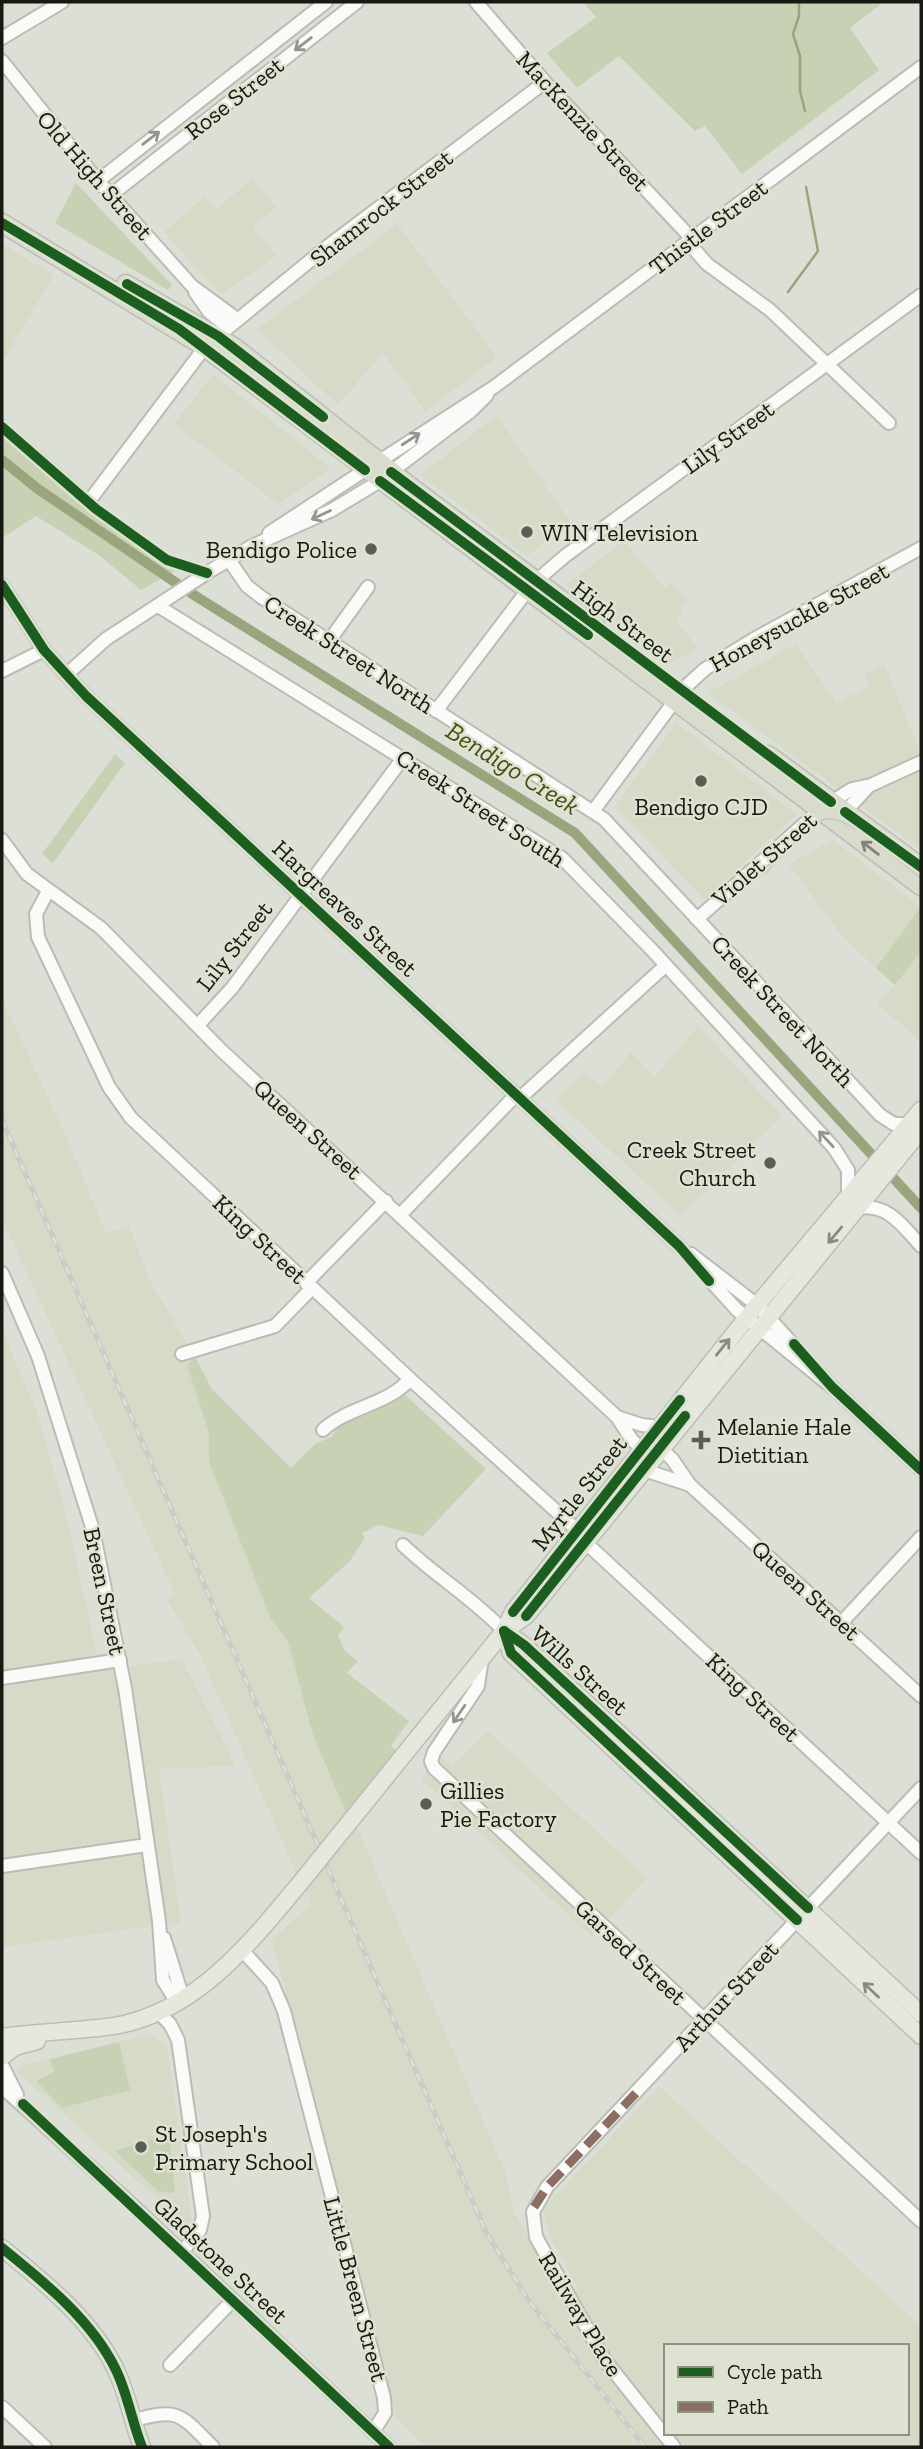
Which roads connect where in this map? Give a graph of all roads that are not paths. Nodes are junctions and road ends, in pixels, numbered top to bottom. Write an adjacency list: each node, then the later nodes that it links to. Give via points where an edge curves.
1 (62, 2): 5 (street)
2 (326, 2): 9 (street, Rose Street, one-way to 2)
3 (357, 2): 10 (street, Rose Street, one-way to 10)
4 (475, 2): 8 (street, MacKenzie Street)
5 (2, 38)
6 (2, 61): 9 (street, Old High Street)
7 (921, 67): 13 (street, Thistle Street)
8 (545, 82): 13 (street, MacKenzie Street); 17 (street, Shamrock Street)
9 (98, 181): 10 (street, Old High Street)
10 (110, 195): 14 (street, Old High Street)
11 (2, 212): 16 (highway, High Street)
12 (2, 223): 17 (highway, High Street)
13 (690, 240): 18 (street, MacKenzie Street, via 711,268 758,300); 20 (street, Thistle Street)
14 (195, 291): 16 (street, via 193,307); 17 (street, Old High Street)
15 (921, 295): 18 (street, Lily Street)
16 (180, 313): 17 (highway, High Street)
17 (222, 332): 20 (highway, High Street); 21 (street, Shamrock Street)
18 (829, 363): 19 (street, MacKenzie Street); 26 (street, Lily Street, via 565,556)
19 (889, 423)
20 (378, 471): 22 (street, Thistle Street); 22 (street, Thistle Street, one-way to 22, via 332,510); 26 (highway, High Street)
21 (93, 496)
22 (252, 546): 24 (street, Thistle Street)
23 (921, 548): 33 (street, Honeysuckle Street, via 744,645 697,675)
24 (229, 560): 28 (street, Thistle Street); 29 (street, Creek Street North, via 253,592)
25 (2, 585): 30 (street, Hargreaves Street)
26 (532, 586): 33 (highway, High Street); 34 (street, Lily Street)
27 (368, 587): 29 (street)
28 (153, 610): 32 (street, Thistle Street, via 106,639); 35 (street, Creek Street South, via 181,621)
29 (328, 641): 34 (street, Creek Street North)
30 (44, 650): 31 (street); 32 (street, Hargreaves Street)
31 (2, 671)
32 (66, 675): 43 (street, Hargreaves Street)
33 (678, 695): 37 (street, Honeysuckle Street); 38 (highway, High Street)
34 (436, 711): 37 (street, Creek Street North)
35 (403, 758): 43 (street, Lily Street); 45 (street, Creek Street South, via 552,851 584,878)
36 (921, 762): 38 (street, Violet Street, via 852,789)
37 (594, 810): 44 (street, Creek Street North)
38 (833, 812): 40 (highway, High Street); 44 (street, Violet Street)
39 (2, 841): 42 (street, Queen Street, via 22,868)
40 (909, 865): 41 (highway, High Street)
41 (921, 887)
42 (48, 891): 46 (street, Queen Street, via 101,928); 55 (street, King Street, via 36,914 38,937 114,1094 143,1130)
43 (300, 895): 46 (street, Lily Street, via 232,988); 47 (street, Hargreaves Street)
44 (697, 919): 49 (street, Creek Street North, via 880,1115 894,1124)
45 (666, 966): 47 (street); 51 (street, Creek Street South, one-way to 45, via 849,1173 838,1153)
46 (198, 1025): 50 (street, Queen Street)
47 (518, 1097): 52 (street); 56 (street, Hargreaves Street, via 679,1246 709,1281)
48 (921, 1110): 49 (main road, Myrtle Street)
49 (916, 1127): 51 (main road, Myrtle Street)
50 (386, 1201): 52 (street, Queen Street); 55 (street)
51 (853, 1204): 53 (street, via 887,1211); 56 (main road, Myrtle Street)
52 (401, 1214): 59 (street, Queen Street)
53 (921, 1246)
54 (2, 1273): 70 (street, Breen Street, via 58,1415 93,1531)
55 (309, 1285): 57 (street, via 275,1326); 58 (street, King Street)
56 (758, 1317): 61 (main road, Myrtle Street); 62 (street, Hargreaves Street)
57 (182, 1354)
58 (410, 1379): 60 (street, via 396,1391 343,1414); 64 (street, King Street)
59 (617, 1417): 61 (street, Queen Street); 61 (street, Queen Street, via 642,1425)
60 (323, 1430)
61 (651, 1448): 63 (street, Queen Street); 63 (street, Queen Street); 64 (main road, Myrtle Street)
62 (921, 1470)
63 (690, 1485): 67 (street, Queen Street)
64 (581, 1536): 68 (main road, Myrtle Street, via 513,1612); 74 (street, King Street)
65 (921, 1537): 67 (street)
66 (402, 1545): 68 (street, Wills Street, via 472,1599)
67 (842, 1622): 72 (street, Queen Street)
68 (504, 1631): 69 (main road, Myrtle Street); 78 (main road, Wills Street, via 511,1653)
69 (482, 1658): 79 (main road, Myrtle Street, bridge); 83 (street, Garsed Street, one-way to 83, via 479,1682 434,1752 434,1768)
70 (121, 1660): 71 (street); 75 (street, Breen Street)
71 (2, 1678)
72 (921, 1696)
73 (921, 1788): 74 (street, Arthur Street)
74 (888, 1823): 76 (street, King Street); 78 (street, Arthur Street)
75 (147, 1844): 77 (street); 80 (street, Breen Street, via 159,1921 182,1985)
76 (921, 1853)
77 (2, 1866)
78 (802, 1914): 82 (main road, Wills Street); 83 (street, Arthur Street); 85 (main road, Wills Street, one-way to 78)
79 (243, 1951): 80 (main road, Myrtle Street, via 214,1978); 100 (street, Little Breen Street, via 272,1983 284,2011 384,2398 385,2413)
80 (180, 1999): 81 (main road, Myrtle Street); 84 (main road, Myrtle Street, via 96,2019)
81 (159, 2013): 84 (main road, Myrtle Street, via 99,2028); 94 (street, via 178,2040 203,2216 200,2230)
82 (921, 2014)
83 (704, 2020): 91 (street, Arthur Street, via 547,2187); 92 (street, Garsed Street)
84 (80, 2028): 86 (main road, Myrtle Street); 87 (main road, Myrtle Street, via 15,2047)
85 (921, 2036)
86 (2, 2037)
87 (2, 2057)
88 (2, 2065): 90 (street, Gladstone Street)
89 (2, 2087): 90 (street, Gladstone Street)
90 (23, 2104): 94 (street, Gladstone Street)
91 (534, 2207): 101 (street, Railway Place, via 536,2236 599,2352)
92 (921, 2221)
93 (2, 2248): 99 (main road, via 95,2335 129,2400)
94 (182, 2252): 96 (street, Gladstone Street)
95 (2, 2255): 99 (main road, via 93,2347)
96 (233, 2300): 97 (street); 100 (street, Gladstone Street)
97 (170, 2364)
98 (2, 2407): 102 (street)
99 (132, 2421): 103 (main road); 104 (street, via 172,2413)
100 (373, 2432): 105 (street, Gladstone Street)
101 (664, 2434)
102 (45, 2447)
103 (142, 2447)
104 (213, 2447)
105 (389, 2447)

